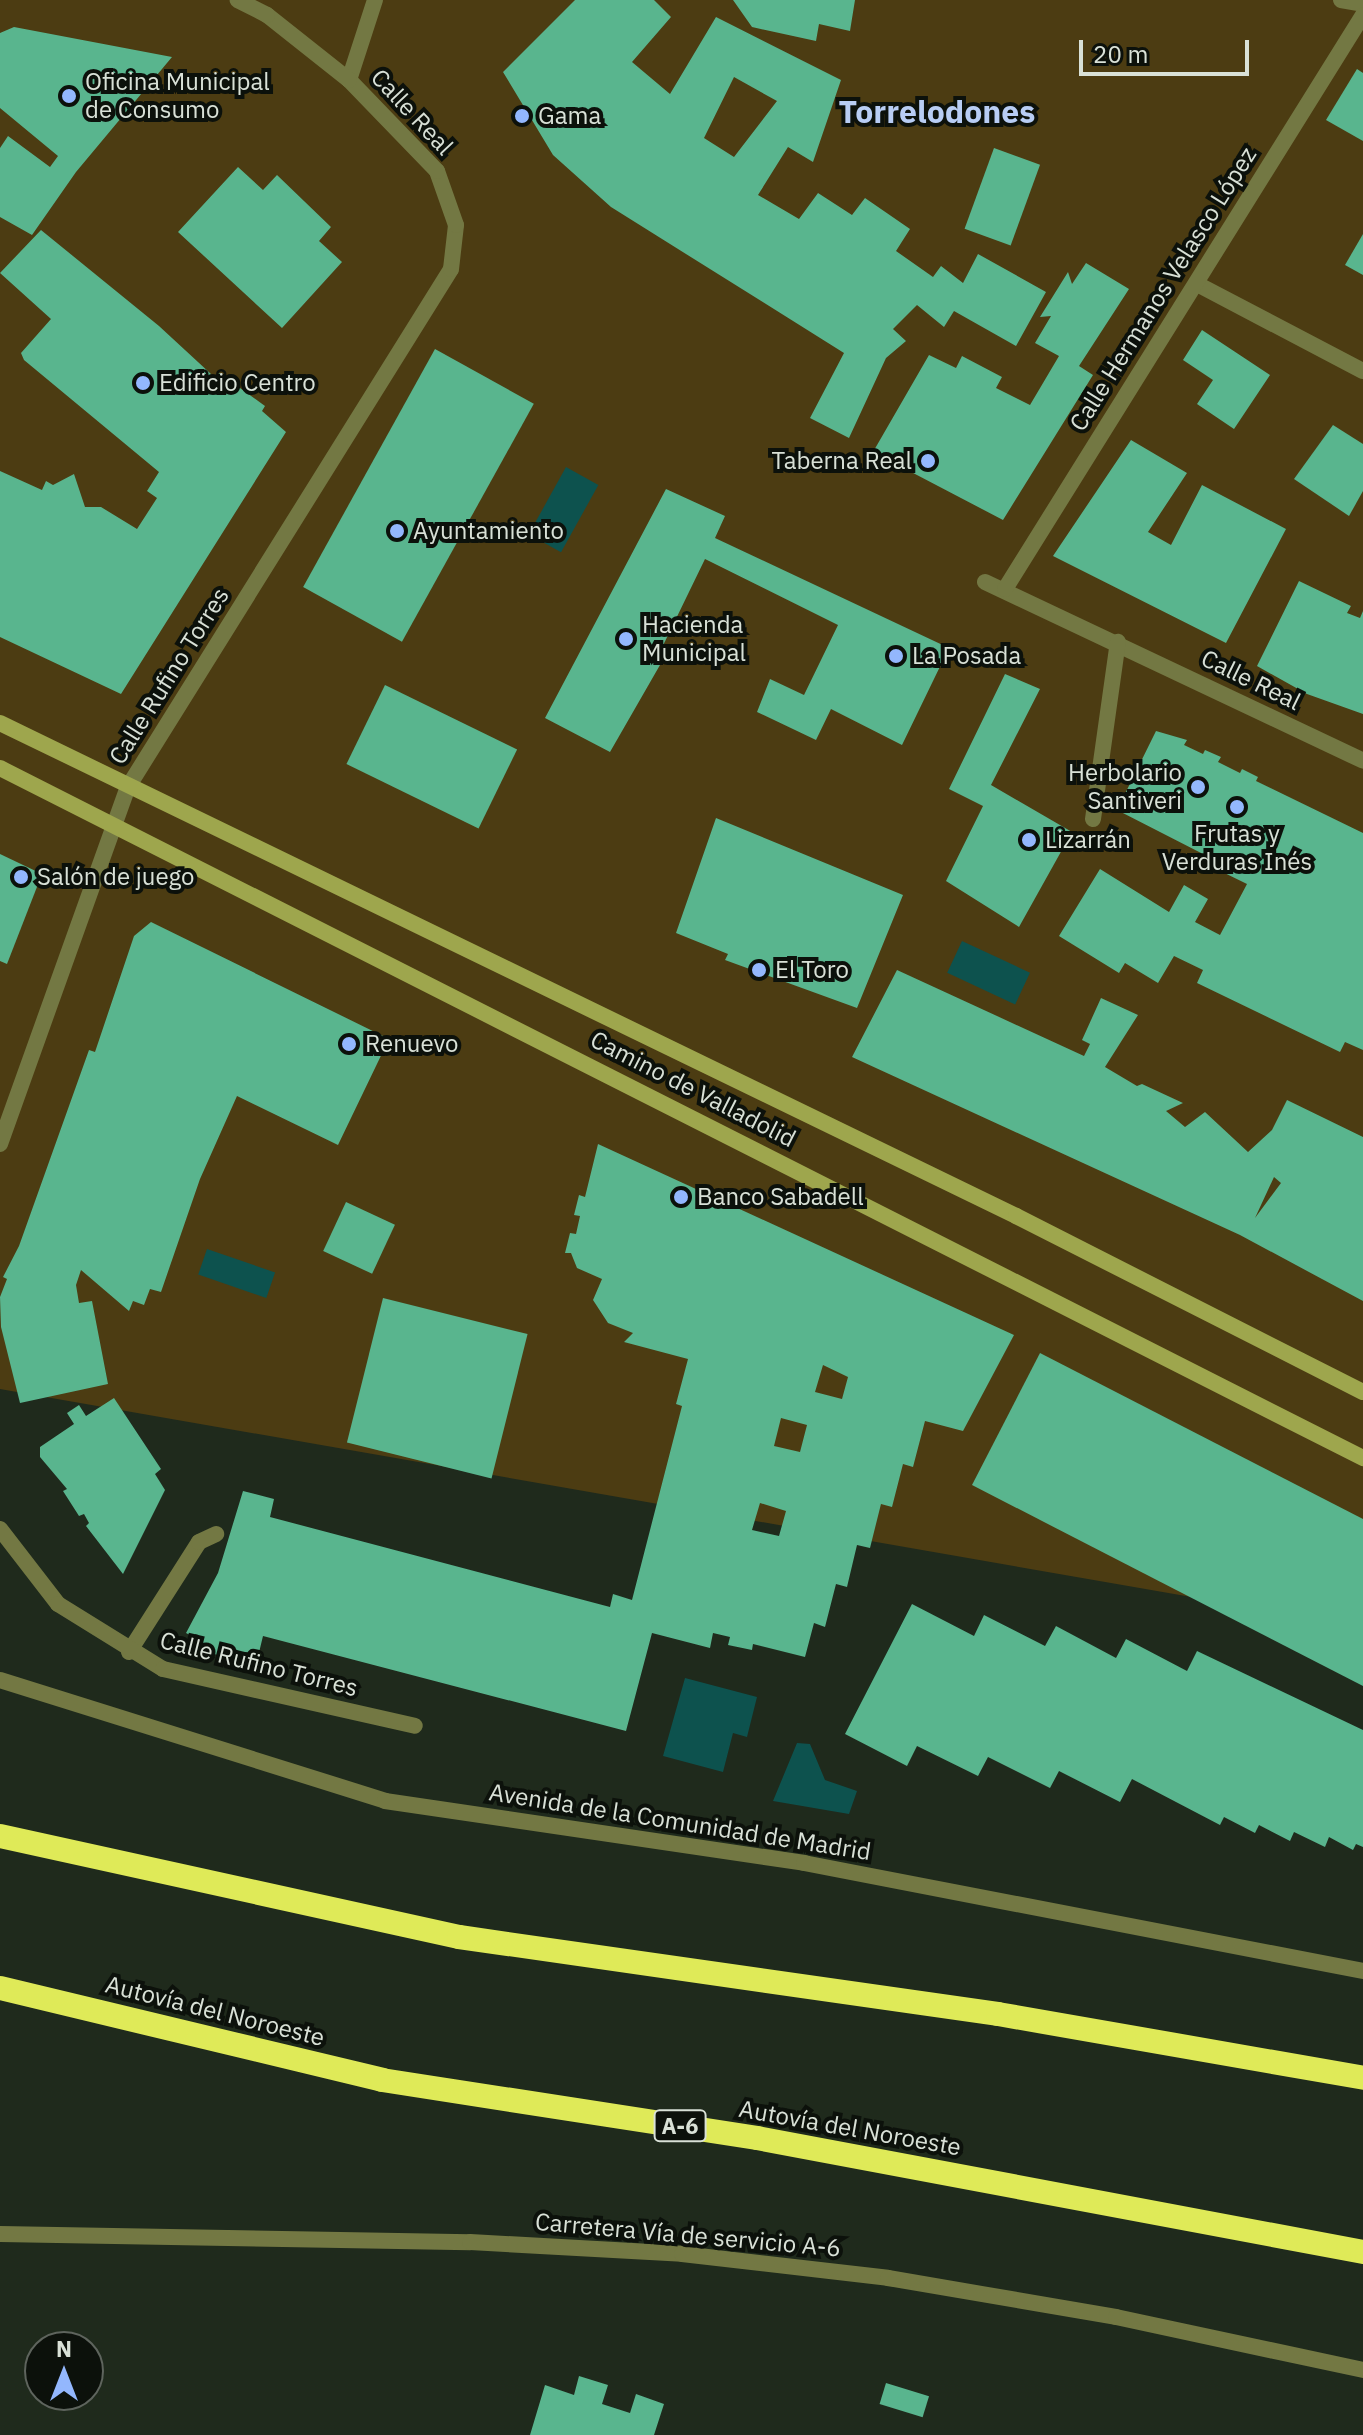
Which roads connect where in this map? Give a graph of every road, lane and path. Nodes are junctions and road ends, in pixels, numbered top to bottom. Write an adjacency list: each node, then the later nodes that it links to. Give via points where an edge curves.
1 (238, 0): 6 (street, Calle Real, via 267,15)
2 (375, 0): 6 (street)
3 (1341, 0): 4 (street)
4 (1363, 4)
5 (1363, 15): 8 (street, Calle Hermanos Velasco López)
6 (349, 80): 7 (street, Calle Real, via 437,171 456,225)
7 (451, 269): 16 (street, Calle Rufino Torres)
8 (1197, 284): 9 (street); 11 (street, Calle Hermanos Velasco López)
9 (1363, 371)
10 (985, 582): 11 (street, Calle Real)
11 (1005, 589): 12 (street, Calle Real)
12 (1118, 642): 14 (street, Calle Real); 17 (street)
13 (0, 723): 16 (street, Camino de Valladolid)
14 (1363, 761)
15 (0, 768): 18 (street, Camino de Valladolid)
16 (128, 787): 18 (street, Calle Rufino Torres); 20 (street, Camino de Valladolid, via 1002,1209)
17 (1093, 819)
18 (112, 823): 19 (street, Calle Rufino Torres); 21 (street, Camino de Valladolid)
19 (0, 1144)
20 (1363, 1392)
21 (1363, 1458)
22 (0, 1529): 24 (street, Calle Rufino Torres, via 58,1604)
23 (216, 1534): 24 (street, via 199,1542)
24 (129, 1652): 26 (street, Calle Rufino Torres, via 163,1669)
25 (0, 1680): 28 (street, Avenida de la Comunidad de Madrid, via 385,1801 804,1863)
26 (415, 1726)
27 (0, 1836): 30 (highway, via 459,1937 998,2014)
28 (1363, 1971)
29 (0, 1988): 32 (highway, Autovía del Noroeste / A-6, via 382,2080 757,2138)
30 (1363, 2078)
31 (0, 2234): 33 (street, Carretera Vía de servicio A-6, via 470,2242 682,2254 888,2278 1116,2317)
32 (1363, 2252)
33 (1363, 2370)

